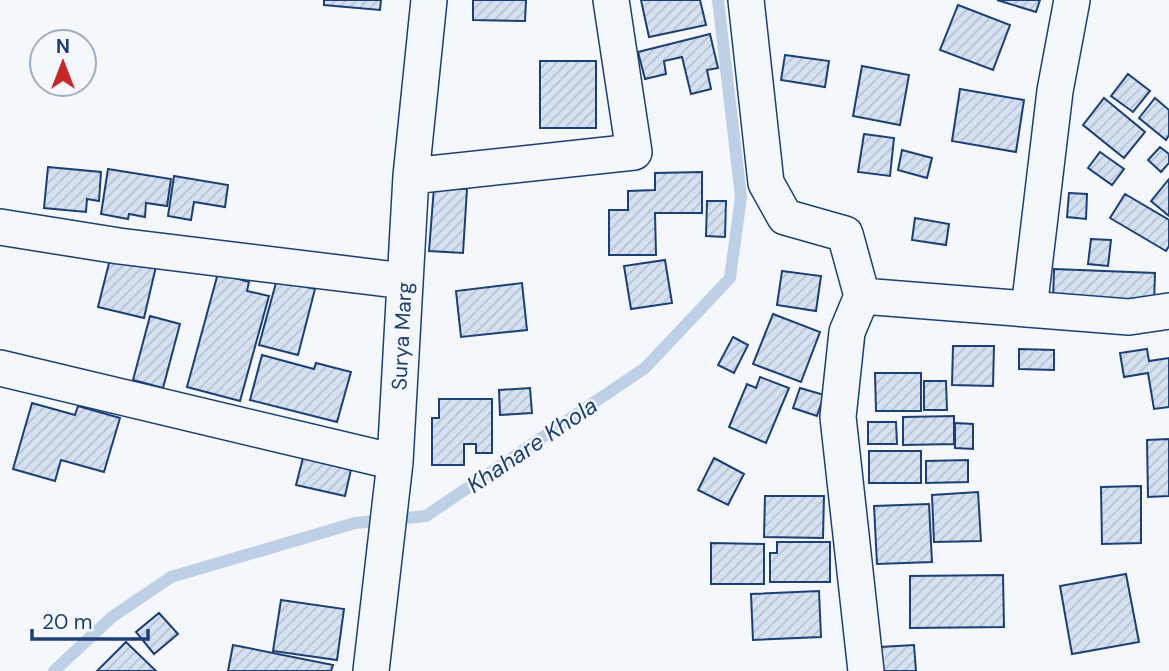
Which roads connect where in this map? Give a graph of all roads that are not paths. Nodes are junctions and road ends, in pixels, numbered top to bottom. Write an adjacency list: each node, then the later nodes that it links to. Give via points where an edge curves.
1 (429, 0): 5 (street, Surya Marg)
2 (611, 0): 5 (street, via 634,152)
3 (746, 0): 8 (street, via 766,183 785,217 845,234)
4 (1072, 0): 9 (street, via 1055,91)
5 (411, 176): 7 (street, Surya Marg)
6 (0, 227): 7 (street)
7 (404, 281): 12 (street, Surya Marg)
8 (862, 296): 9 (street); 14 (street, via 847,332 838,416)
9 (1029, 309): 10 (street, via 1129,317)
10 (1169, 311)
11 (0, 368): 12 (street)
12 (393, 477): 13 (street, Surya Marg)
13 (371, 671)
14 (866, 671)

